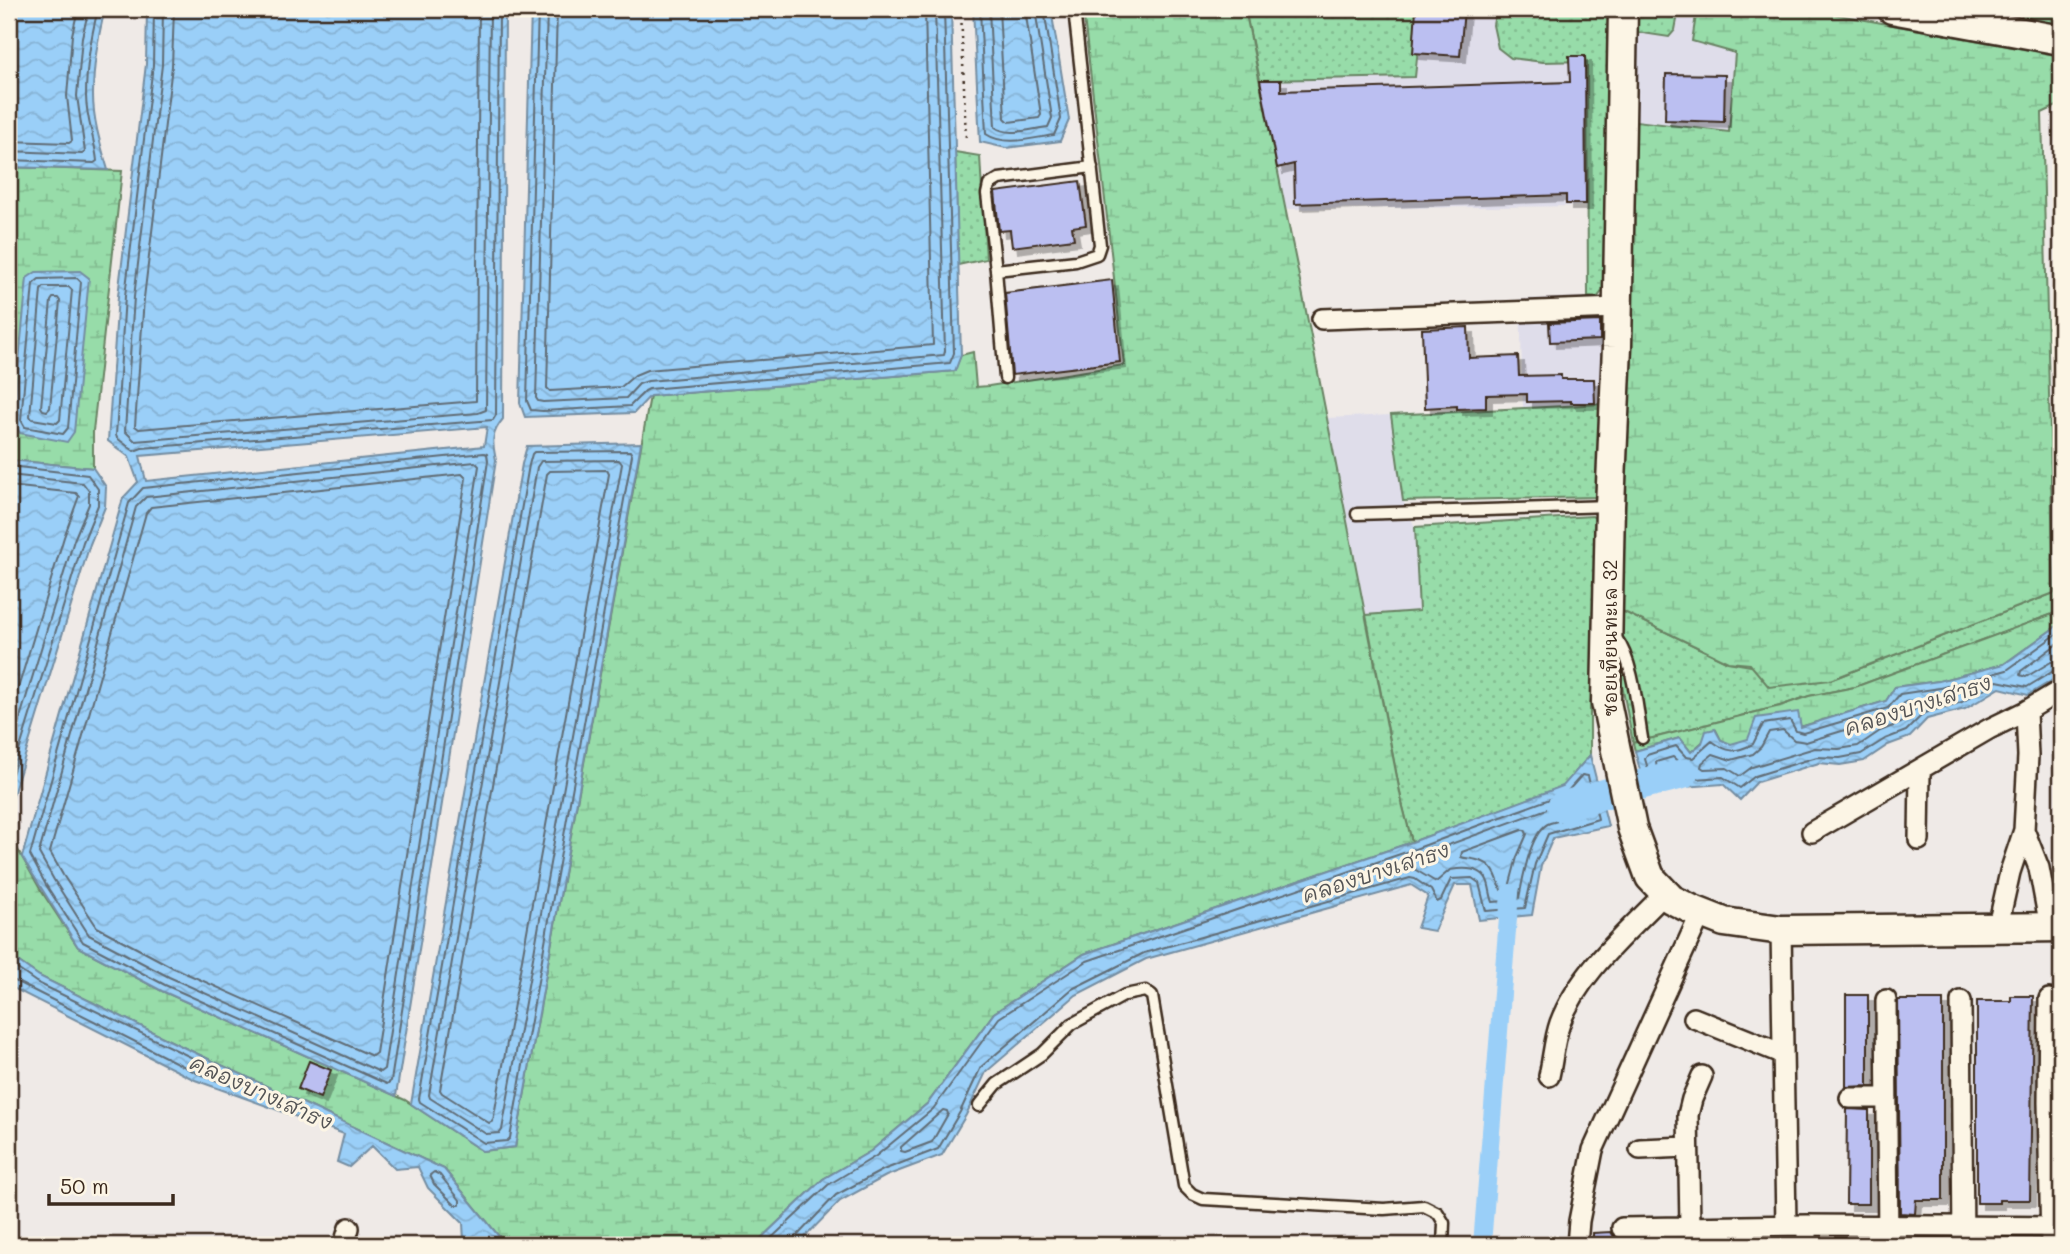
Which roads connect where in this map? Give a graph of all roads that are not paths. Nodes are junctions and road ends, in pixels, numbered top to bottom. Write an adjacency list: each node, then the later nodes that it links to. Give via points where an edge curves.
1 (1074, 9): 5 (lane)
2 (1623, 9): 7 (street, ซอยเทียนทะเล 32)
3 (1892, 9): 4 (street)
4 (2061, 40)
5 (1092, 167): 6 (lane, via 1100,245 1097,254 1076,261); 6 (lane, via 999,179 989,185)
6 (996, 270): 9 (lane)
7 (1618, 308): 8 (street); 10 (street, ซอยเทียนทะเล 32)
8 (1322, 319)
9 (1005, 378)
10 (1611, 506): 11 (lane); 12 (street, ซอยเทียนทะเล 32)
11 (1357, 514)
12 (1608, 628): 15 (lane, via 1626,660); 20 (street, ซอยเทียนทะเล 32, via 1606,702 1632,828 1650,877)
13 (2061, 690): 14 (street)
14 (2026, 711): 16 (street); 17 (street)
15 (1642, 738)
16 (1920, 771): 18 (street); 19 (street)
17 (2024, 830): 22 (street); 23 (street)
18 (1812, 832)
19 (1919, 840)
20 (1665, 893): 21 (street, ซอยเทียนทะเล 32); 30 (street, via 1600,960 1573,998 1560,1024)
21 (1701, 913): 24 (street, ซอยเทียนทะเล 32, via 1724,922); 47 (street, via 1593,1150)
22 (1998, 926): 23 (street, ซอยเทียนทะเล 32); 24 (street, ซอยเทียนทะเล 32)
23 (2055, 927)
24 (1781, 930): 29 (street)
25 (2049, 999): 41 (street)
26 (1886, 1000): 33 (street)
27 (1961, 1001): 45 (street)
28 (1694, 1018): 29 (street)
29 (1783, 1054): 38 (street)
30 (1549, 1076)
31 (1702, 1076): 35 (street, via 1688,1115)
32 (1850, 1098): 33 (street)
33 (1887, 1098): 44 (street)
34 (979, 1106): 46 (lane, via 997,1084 1042,1054 1073,1024 1125,995 1145,991 1152,996 1158,1025 1184,1186 1192,1194 1203,1199 1370,1208 1424,1206 1438,1213 1444,1223)
35 (1688, 1147): 36 (street); 39 (street)
36 (1640, 1149)
37 (1807, 1224): 38 (street); 44 (street); 48 (street)
38 (1786, 1225): 43 (street)
39 (1690, 1226): 42 (street); 43 (street)
40 (1622, 1228): 42 (street)
41 (2054, 1233): 45 (street)
42 (1649, 1236)
43 (1732, 1236)
44 (1888, 1236): 45 (street)
45 (1963, 1236)
46 (1443, 1245)
47 (1577, 1245)
48 (1807, 1245)

